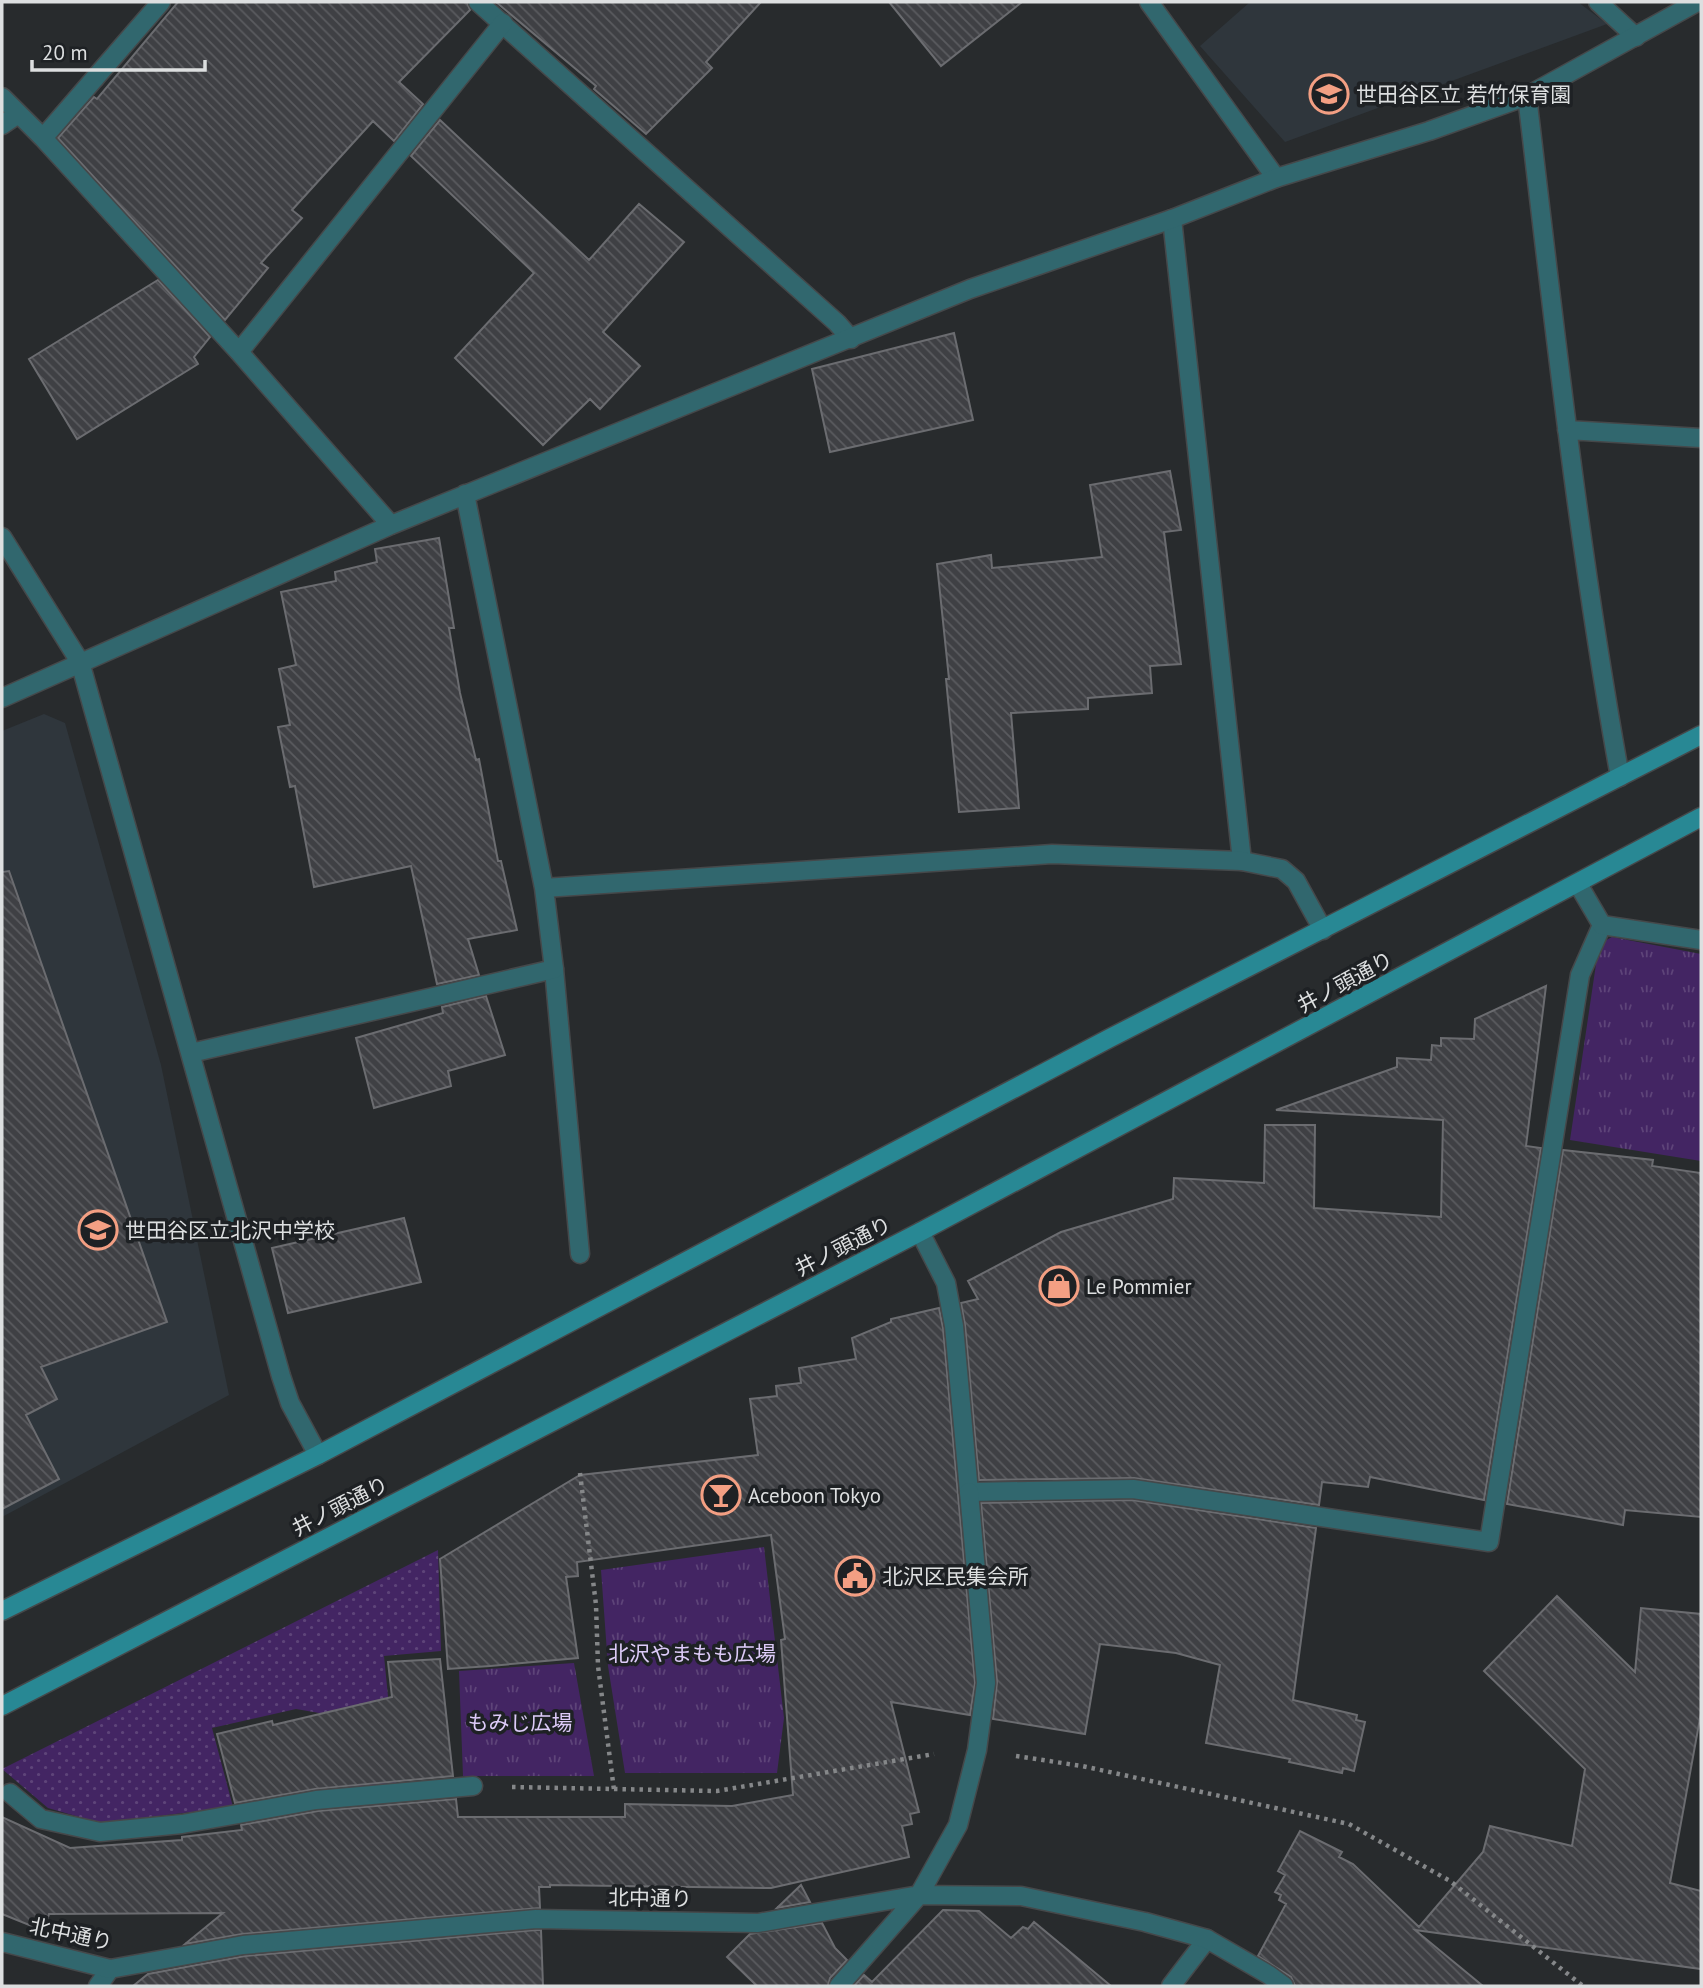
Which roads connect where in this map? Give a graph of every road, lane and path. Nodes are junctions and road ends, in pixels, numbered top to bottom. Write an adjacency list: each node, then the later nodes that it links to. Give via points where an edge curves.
1 (161, 2): 12 (street)
2 (478, 2): 6 (street)
3 (1149, 2): 13 (street)
4 (1598, 2): 7 (street)
5 (1697, 2): 7 (street)
6 (503, 23): 15 (street); 16 (street)
7 (1636, 37): 8 (street)
8 (1527, 96): 13 (street); 17 (street)
9 (2, 97): 10 (street)
10 (18, 114): 11 (street); 12 (street)
11 (2, 125)
12 (43, 138): 16 (street)
13 (1276, 178): 14 (street)
14 (1172, 219): 15 (street, via 970,289); 27 (street)
15 (851, 339): 19 (street)
16 (239, 352): 20 (street)
17 (1567, 430): 18 (street); 25 (street)
18 (1701, 438)
19 (465, 494): 20 (street); 29 (street)
20 (391, 525): 22 (street)
21 (2, 537): 22 (street)
22 (80, 662): 23 (street); 34 (street)
23 (2, 698)
24 (1701, 735): 25 (main road)
25 (1620, 778): 31 (main road)
26 (1701, 817): 28 (main road, 井ノ頭通り)
27 (1242, 861): 29 (street, via 1052,854); 31 (street, via 1282,869 1296,881)
28 (1578, 884): 30 (street); 35 (main road, 井ノ頭通り)
29 (544, 888): 33 (street)
30 (1602, 925): 32 (street); 39 (street, via 1580,975 1489,1542 1133,1489)
31 (1323, 930): 37 (main road)
32 (1701, 940)
33 (554, 969): 34 (street); 36 (street)
34 (191, 1053): 37 (street, via 281,1376)
35 (920, 1232): 39 (street, via 946,1283); 41 (main road, 井ノ頭通り)
36 (580, 1254)
37 (318, 1455): 40 (main road)
38 (580, 1473): 44 (path)
39 (970, 1492): 42 (street, via 986,1684)
40 (2, 1611)
41 (2, 1706)
42 (977, 1750): 44 (path, via 717,1791); 46 (street, via 958,1825); 54 (path, via 1082,1766 1349,1824 1450,1881)
43 (473, 1786): 44 (path); 45 (street, via 316,1800 182,1824 100,1832 41,1819)
44 (614, 1790)
45 (10, 1793)
46 (919, 1895): 47 (street, 北中通り, via 1021,1896); 49 (street, 北中通り, via 758,1923 536,1919 243,1945); 51 (street)
47 (1207, 1939): 52 (street); 53 (street, 北中通り)
48 (2, 1942): 49 (street, 北中通り)
49 (110, 1969): 50 (street)
50 (98, 1986)
51 (839, 1986)
52 (1171, 1986)
53 (1284, 1986)
54 (1583, 1986)

